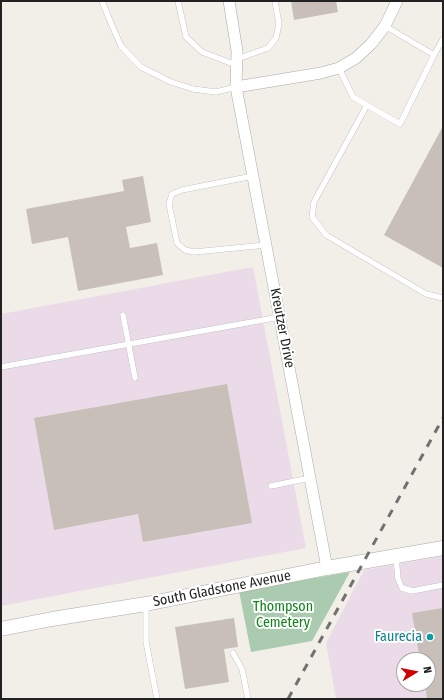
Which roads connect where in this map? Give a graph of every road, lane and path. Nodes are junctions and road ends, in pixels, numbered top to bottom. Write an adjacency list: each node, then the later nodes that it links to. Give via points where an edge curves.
1 (102, 1): 11 (lane, via 121,46 141,67 171,82 193,89 216,92)
2 (178, 1): 9 (lane, via 186,37 202,52)
3 (229, 1): 9 (street, Kreutzer Drive, via 237,51)
4 (275, 1): 9 (lane, via 279,24 276,38 268,48)
5 (397, 1): 6 (street)
6 (386, 26): 8 (lane); 10 (street, via 372,44)
7 (443, 39): 8 (lane)
8 (434, 55): 12 (lane, via 400,124)
9 (236, 62): 11 (street, Kreutzer Drive)
10 (339, 68): 11 (street); 12 (lane, via 353,97)
11 (236, 87): 13 (street, Kreutzer Drive)
12 (367, 105): 15 (lane, via 314,202 312,217 326,235 426,294)
13 (253, 176): 14 (street, Kreutzer Drive); 14 (lane, via 182,190 172,194 169,204 177,243 185,250 194,252)
14 (266, 245): 17 (street, Kreutzer Drive)
15 (443, 298)
16 (124, 315): 18 (lane)
17 (280, 317): 18 (lane); 21 (street, Kreutzer Drive)
18 (128, 344): 19 (lane); 20 (lane)
19 (1, 367)
20 (135, 378)
21 (310, 478): 22 (lane); 25 (street, Kreutzer Drive)
22 (271, 486)
23 (443, 548): 24 (street, South Gladstone Avenue)
24 (396, 557): 25 (street, South Gladstone Avenue); 26 (lane, via 398,579 402,588 412,591)
25 (327, 568): 27 (street, South Gladstone Avenue)
26 (443, 585)
27 (146, 604): 28 (street, South Gladstone Avenue); 30 (lane, via 146,642)
28 (1, 629)
29 (233, 653): 31 (lane, via 242,668)
30 (157, 699)
31 (248, 699)

